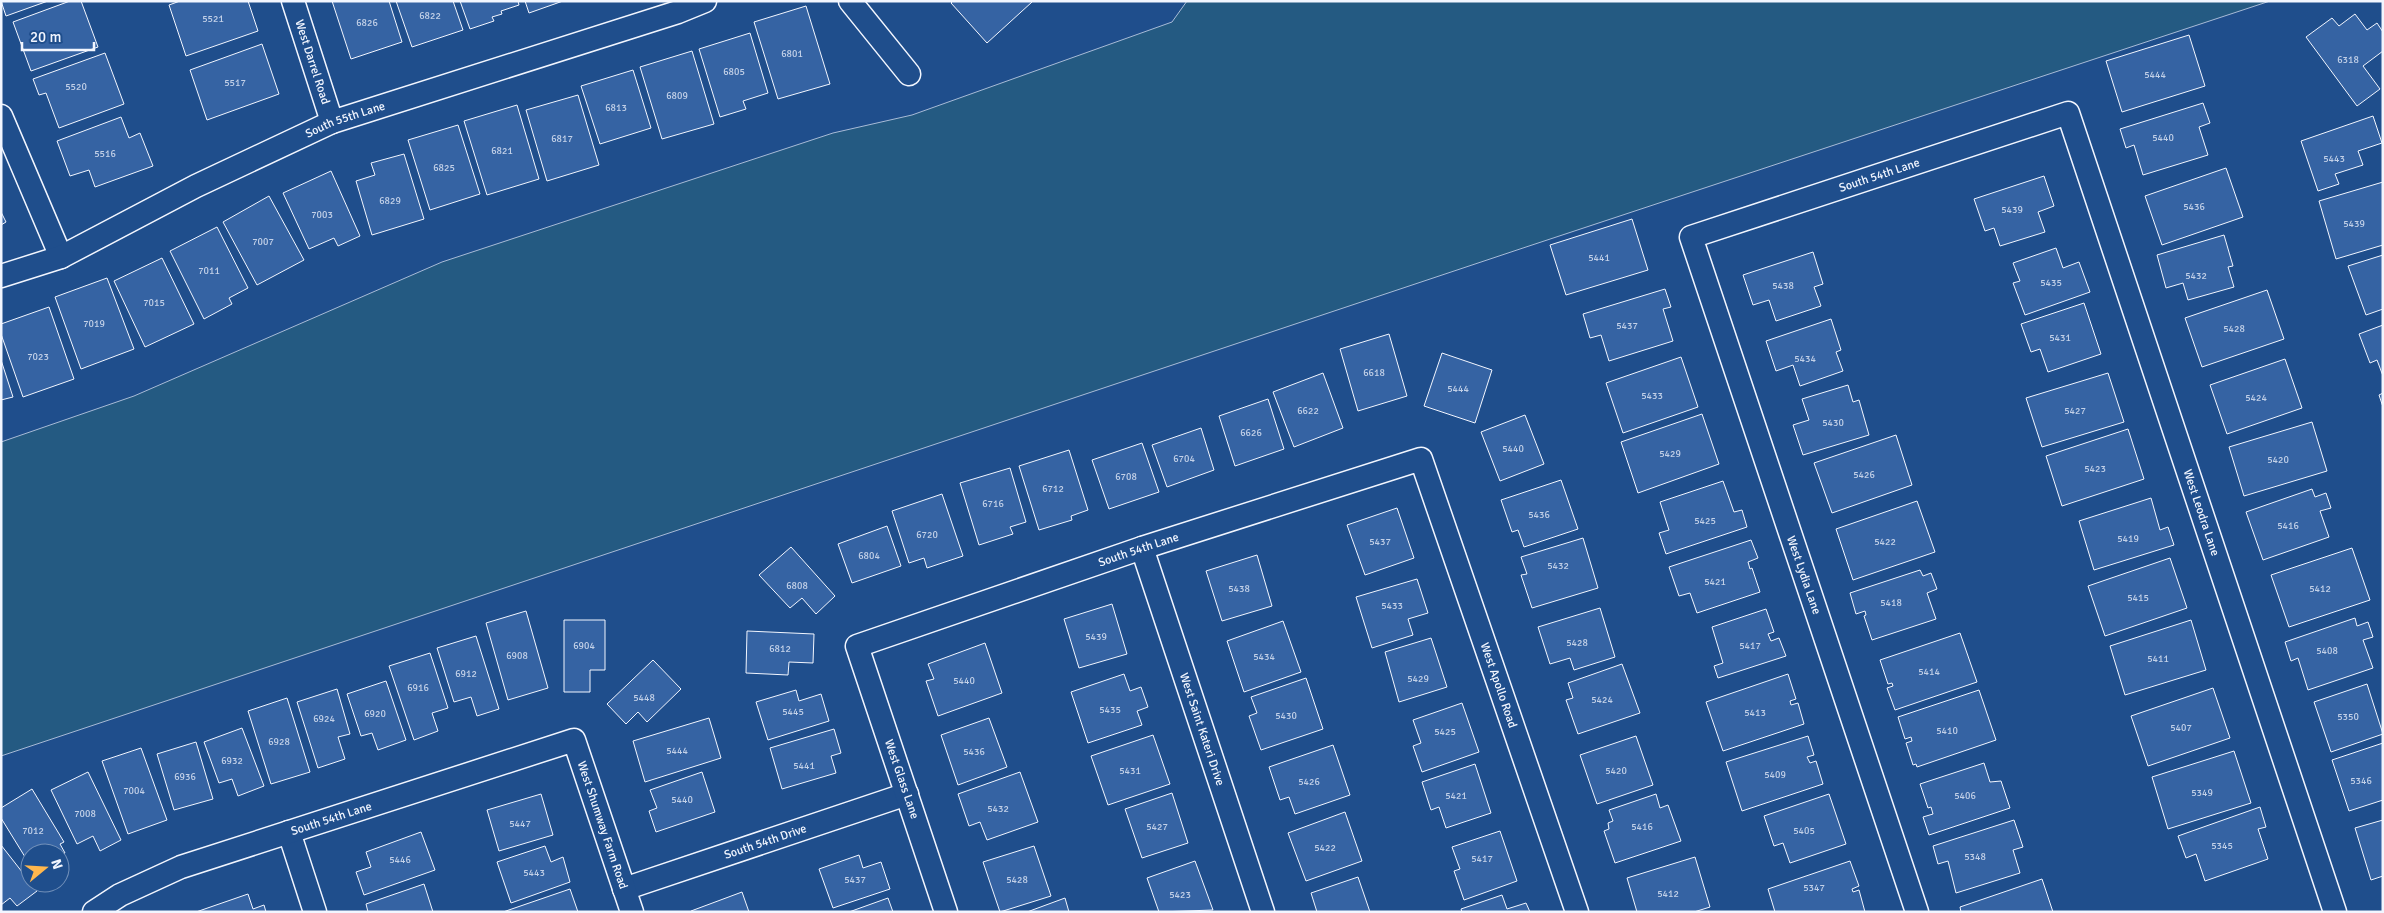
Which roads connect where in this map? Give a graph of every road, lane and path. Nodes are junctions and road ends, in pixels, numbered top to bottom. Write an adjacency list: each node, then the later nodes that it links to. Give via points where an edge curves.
1 (293, 1): 7 (street, West Darrel Road)
2 (706, 1): 7 (street, South 55th Lane)
3 (850, 1): 4 (street)
4 (909, 74)
5 (2068, 112): 8 (street, South 54th Lane); 25 (street, West Leodra Lane)
6 (1, 116): 9 (street)
7 (332, 122): 9 (street, South 55th Lane, via 196,186)
8 (1691, 237): 24 (street, West Lydia Lane)
9 (61, 257): 10 (street, South 55th Lane)
10 (1, 276)
11 (1421, 458): 12 (street, South 54th Lane); 23 (street, West Apollo Road)
12 (1142, 548): 13 (street, South 54th Lane); 22 (street, West Saint Kateri Drive)
13 (857, 646): 15 (street, West Glass Lane)
14 (574, 740): 16 (street, South 54th Lane); 17 (street, West Shumway Farm Road)
15 (907, 794): 17 (street, South 54th Drive); 21 (street, West Glass Lane)
16 (289, 832): 18 (street, South 54th Lane, via 181,867 120,895); 19 (street)
17 (624, 889): 20 (street, West Shumway Farm Road)
18 (94, 912)
19 (315, 912)
20 (632, 912)
21 (946, 912)
22 (1263, 912)
23 (1577, 912)
24 (1916, 912)
25 (2336, 912)

